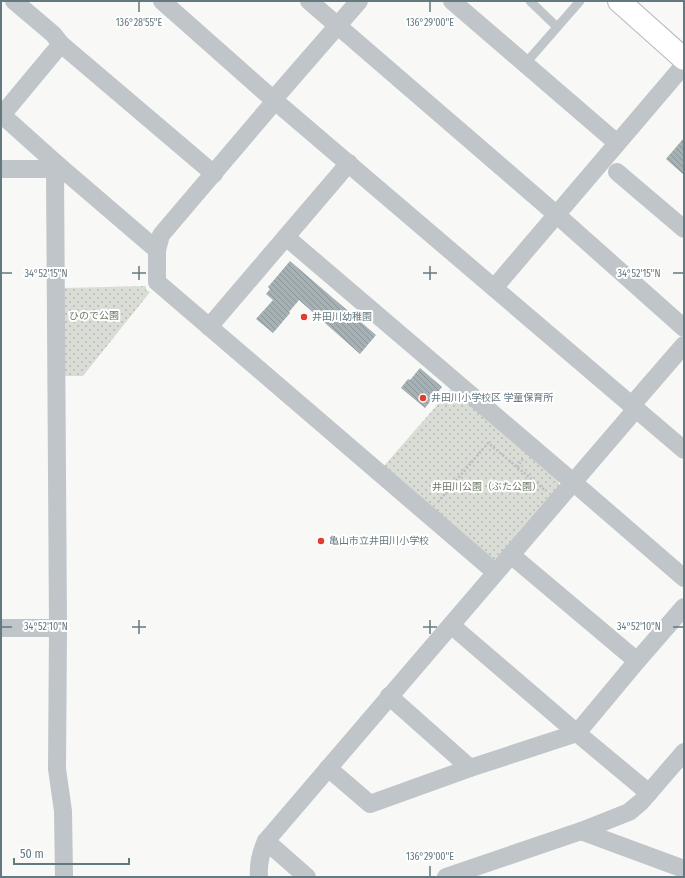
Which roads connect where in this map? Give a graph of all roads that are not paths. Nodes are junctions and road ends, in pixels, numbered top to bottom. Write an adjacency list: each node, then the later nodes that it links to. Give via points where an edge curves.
1 (14, 1): 11 (street)
2 (162, 1): 15 (street)
3 (309, 1): 9 (street)
4 (358, 1): 9 (street)
5 (452, 1): 13 (street)
6 (530, 1): 10 (lane)
7 (580, 1): 10 (lane)
8 (619, 1): 12 (street)
9 (337, 26): 15 (street); 22 (street)
10 (557, 28): 13 (lane)
11 (61, 44): 18 (street, via 2,115); 21 (street)
12 (684, 59)
13 (525, 64): 16 (street)
14 (684, 64): 16 (street)
15 (274, 101): 17 (street); 21 (street)
16 (618, 143): 22 (street)
17 (349, 163): 24 (street); 26 (street)
18 (57, 167): 19 (street); 25 (street); 39 (street)
19 (1, 169)
20 (617, 172): 23 (street)
21 (214, 174): 25 (street, via 161,235)
22 (557, 215): 26 (street); 28 (street)
23 (684, 229)
24 (286, 237): 27 (street); 32 (street)
25 (157, 250): 27 (street, via 157,282)
26 (494, 288): 30 (street)
27 (210, 327): 34 (street)
28 (684, 328)
29 (684, 345): 30 (street)
30 (634, 407): 31 (street); 32 (street)
31 (684, 450)
32 (573, 482): 33 (street); 35 (street)
33 (511, 555): 34 (street); 40 (street)
34 (495, 572): 37 (street)
35 (684, 578)
36 (684, 608): 40 (street)
37 (450, 625): 41 (street); 42 (street)
38 (1, 628): 39 (street)
39 (58, 628): 50 (street, via 57,769 63,811)
40 (637, 660): 42 (street)
41 (389, 696): 44 (street); 45 (street)
42 (577, 733): 45 (street); 46 (street)
43 (684, 752): 46 (street)
44 (328, 768): 45 (street, via 370,804); 48 (street)
45 (470, 768)
46 (649, 793): 47 (street, via 629,812)
47 (581, 831): 49 (street); 53 (street)
48 (266, 841): 51 (street, via 262,848); 52 (street)
49 (684, 868)
50 (64, 877)
51 (259, 877)
52 (307, 877)
53 (446, 877)

